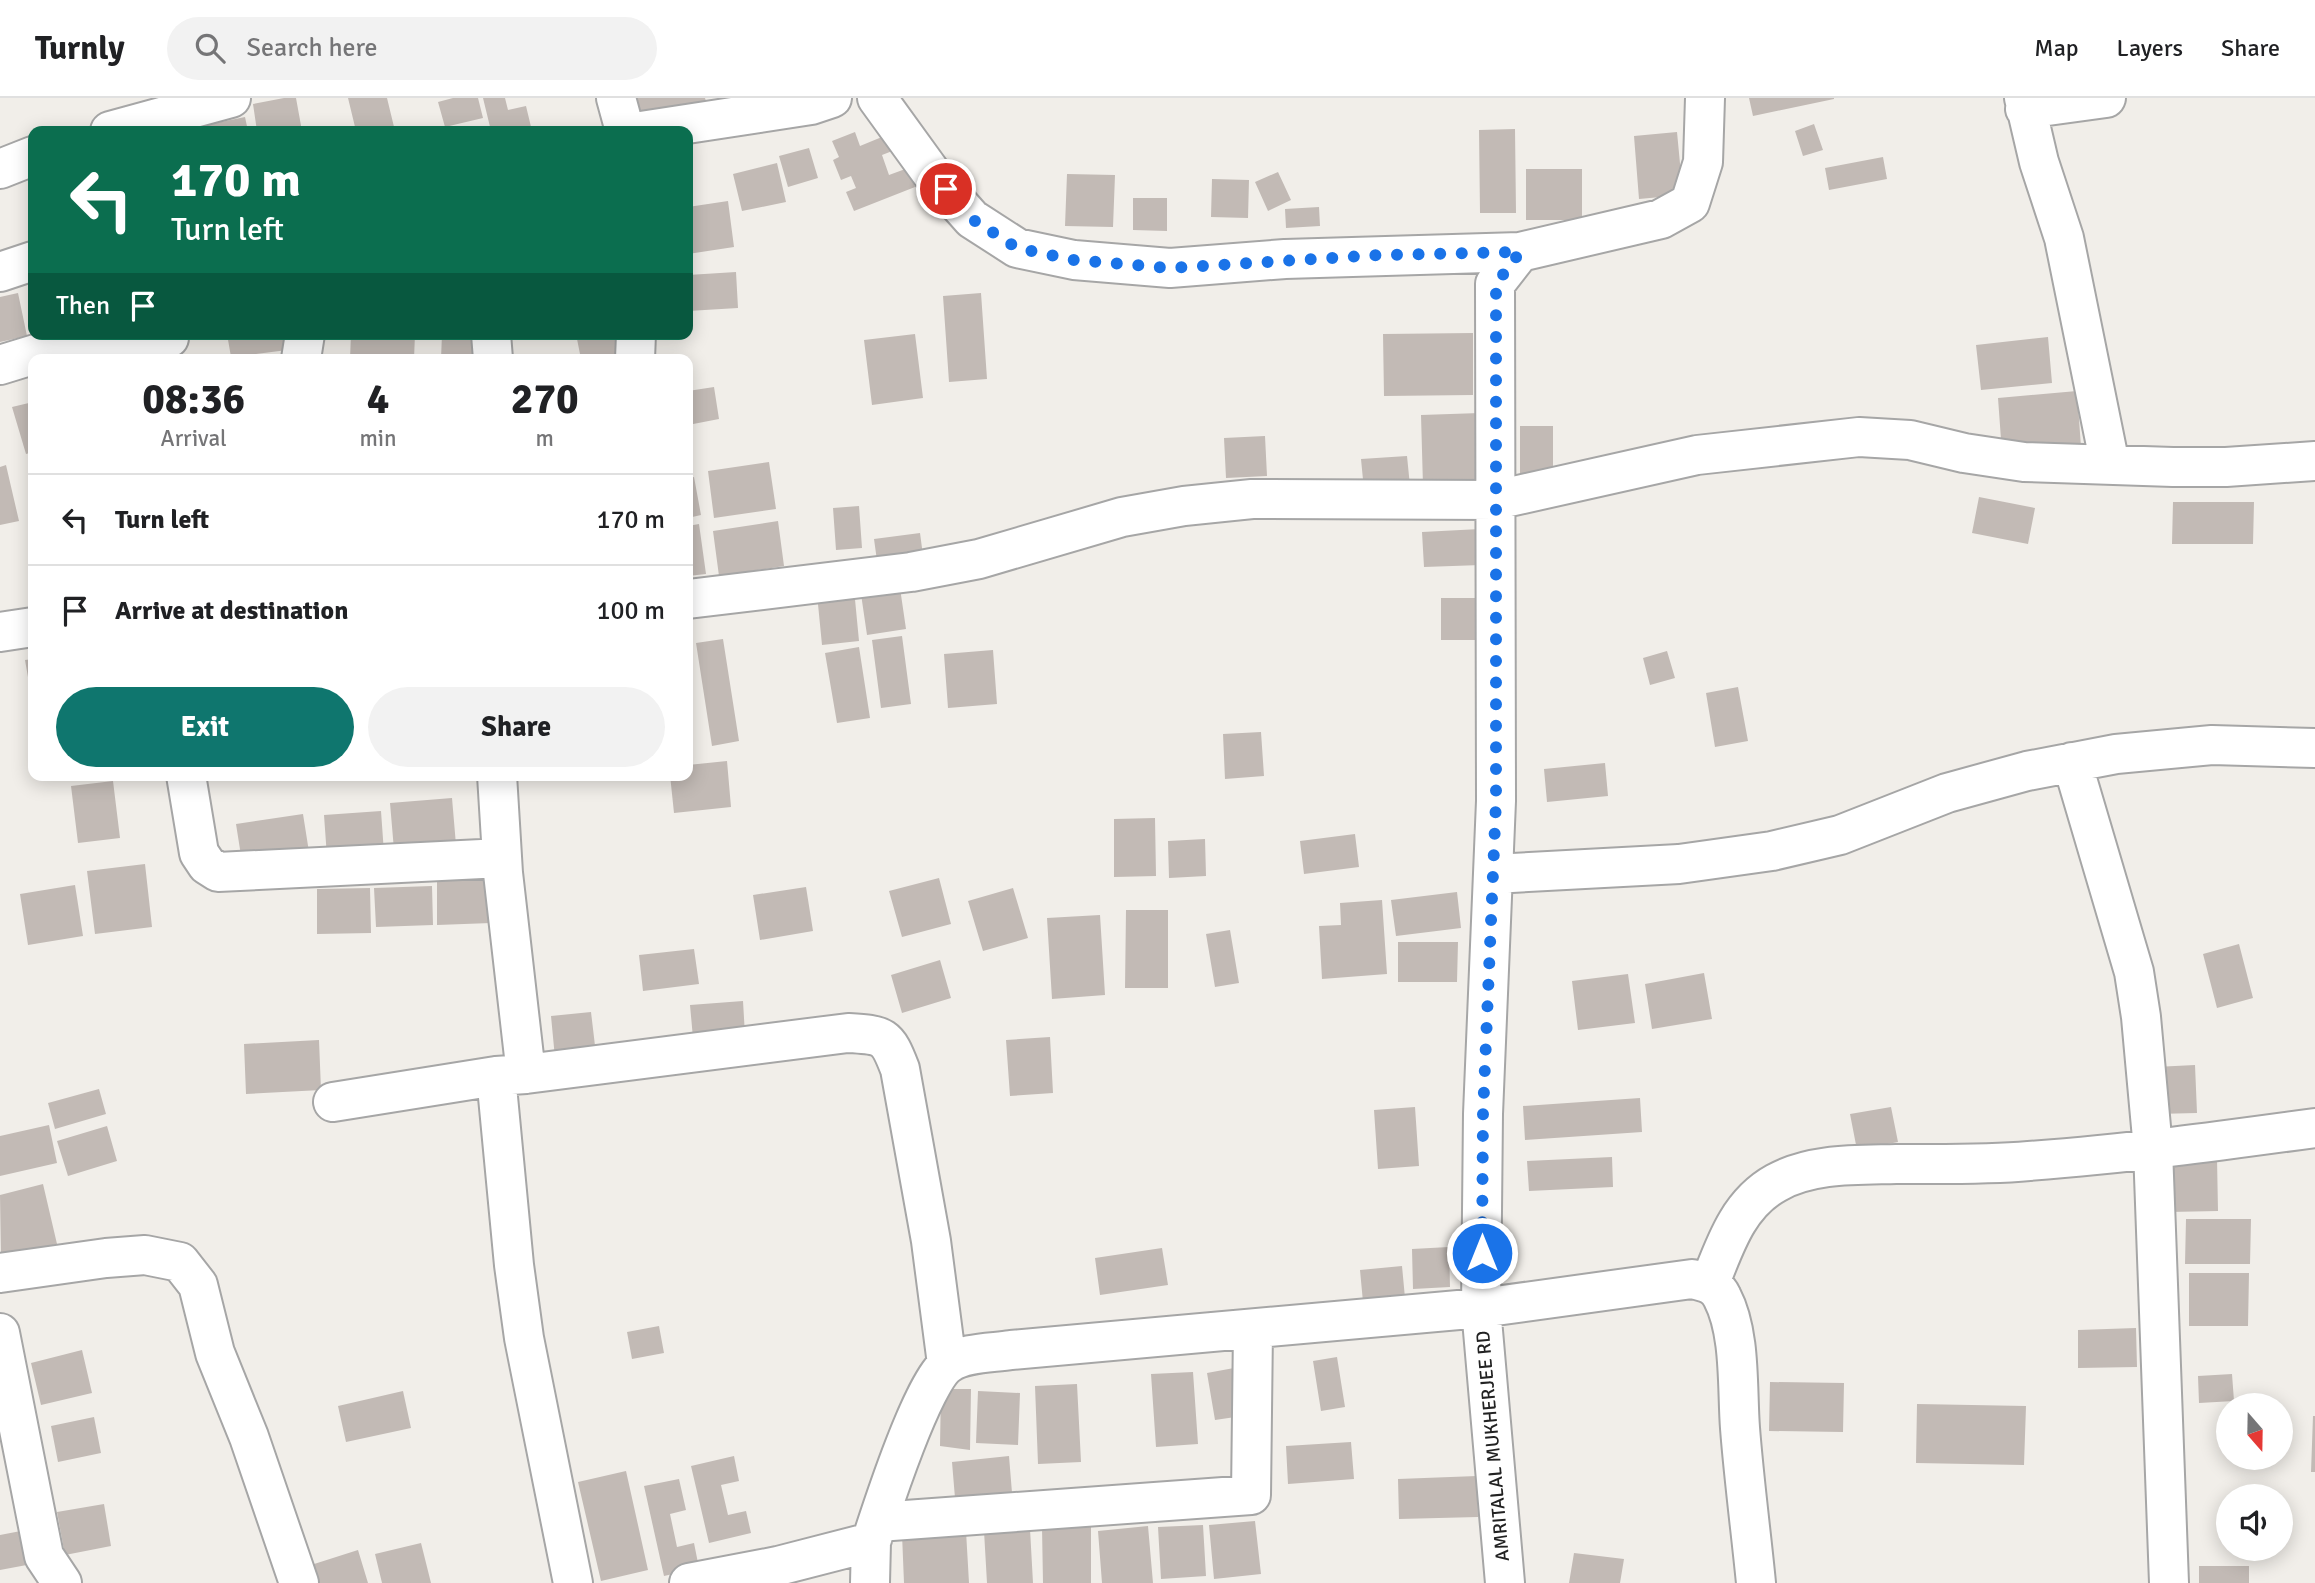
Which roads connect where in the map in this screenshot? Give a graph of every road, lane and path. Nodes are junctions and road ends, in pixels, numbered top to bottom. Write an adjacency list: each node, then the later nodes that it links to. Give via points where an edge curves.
1 (231, 98): 8 (street)
2 (616, 98): 9 (street)
3 (832, 98): 10 (street)
4 (877, 98): 13 (street, via 932,174 972,219 1017,248 1074,260 1170,268 1298,258)
5 (1705, 98): 13 (street, via 1703,162 1690,203 1661,219)
6 (2106, 98): 7 (street)
7 (2024, 104): 21 (street, via 2064,238)
8 (128, 126)
9 (624, 126)
10 (674, 126)
11 (28, 158): 12 (street)
12 (0, 169)
13 (1520, 252): 22 (street, AMRITALAL MUKHERJEE RD, via 1496,284)
14 (28, 263): 15 (street)
15 (0, 272)
16 (171, 344): 17 (street, via 93,343)
17 (37, 354)
18 (28, 357): 19 (street)
19 (0, 365)
20 (2315, 461): 21 (street, via 2226,467)
21 (2110, 465): 22 (street, via 2024,462 1910,440 1859,437 1697,455)
22 (1496, 500): 23 (street, via 1252,499 1184,506 1122,517 966,562); 31 (street, AMRITALAL MUKHERJEE RD)
23 (693, 598)
24 (28, 628): 25 (street)
25 (0, 632)
26 (2315, 748): 27 (street, via 2212,745)
27 (2072, 762): 31 (street, via 1947,793 1840,835 1772,851 1679,864); 35 (street, via 2134,972)
28 (187, 781): 30 (street, via 199,853 218,872)
29 (497, 781): 30 (street)
30 (502, 858): 32 (street)
31 (1493, 874): 38 (street, AMRITALAL MUKHERJEE RD)
32 (511, 1075): 33 (street); 41 (street, via 848,1033 876,1035 891,1044 900,1069 931,1241); 45 (street, via 514,1265)
33 (333, 1102)
34 (2315, 1129): 35 (street)
35 (2152, 1149): 37 (street, via 2027,1162 1847,1165 1809,1170 1777,1182 1736,1220); 50 (street)
36 (0, 1273): 44 (street, via 145,1255 180,1262 198,1285 215,1353)
37 (1710, 1283): 38 (street, via 1692,1279); 49 (street, via 1721,1293 1729,1312)
38 (1481, 1308): 39 (street); 48 (street, AMRITALAL MUKHERJEE RD)
39 (1253, 1328): 41 (street, via 1011,1350); 42 (street, via 1251,1495)
40 (0, 1333): 43 (street, via 44,1556)
41 (947, 1364): 42 (street, via 934,1380 906,1443)
42 (874, 1532): 46 (street, via 790,1563); 47 (street)
43 (62, 1583)
44 (299, 1583)
45 (573, 1583)
46 (689, 1583)
47 (870, 1583)
48 (1504, 1583)
49 (1756, 1583)
50 (2169, 1583)

